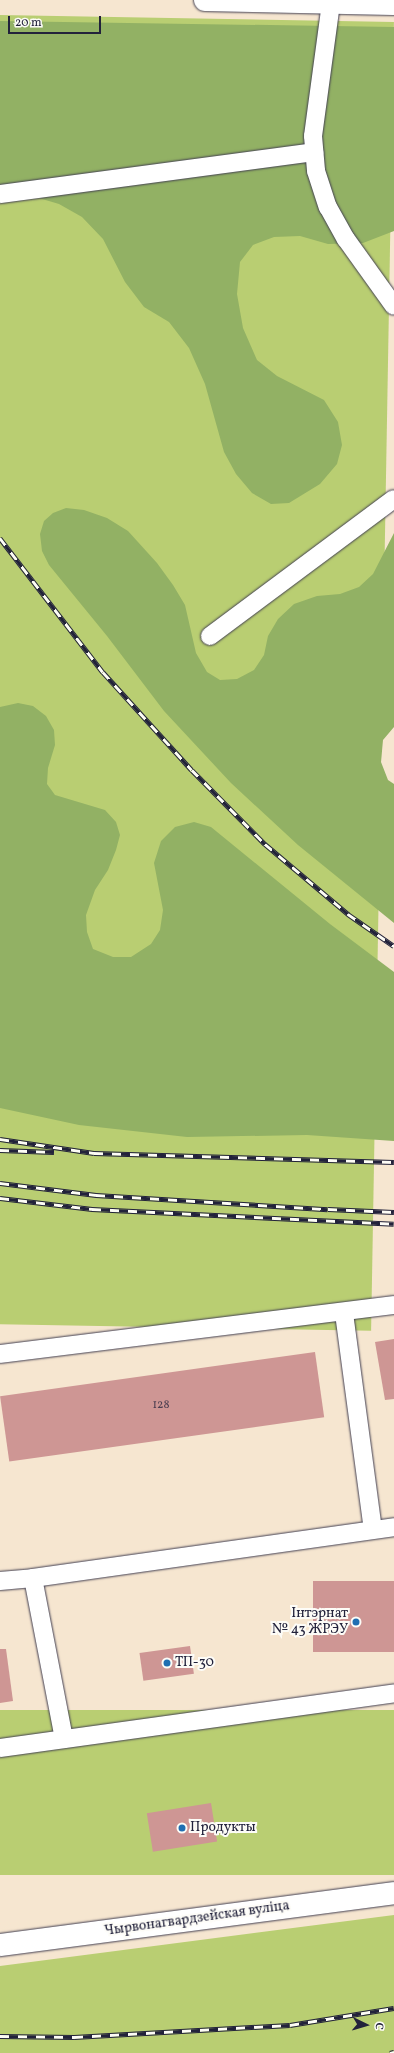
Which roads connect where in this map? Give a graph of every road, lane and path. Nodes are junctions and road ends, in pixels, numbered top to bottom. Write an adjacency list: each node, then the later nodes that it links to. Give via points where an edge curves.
1 (205, 0): 2 (street)
2 (331, 3): 3 (street); 4 (lane, via 313,136)
3 (394, 4)
4 (314, 152): 5 (lane); 6 (lane, via 316,171 328,208 346,239)
5 (0, 194)
6 (394, 306)
7 (394, 499): 8 (lane)
8 (210, 636)
9 (394, 1305): 10 (lane)
10 (344, 1313): 11 (lane); 13 (lane)
11 (0, 1354)
12 (394, 1527): 13 (lane)
13 (373, 1530): 14 (lane)
14 (34, 1578): 15 (lane); 17 (lane)
15 (0, 1581)
16 (394, 1693): 17 (lane)
17 (64, 1739): 18 (lane)
18 (0, 1748)
19 (394, 1893): 20 (street, Чырвонагвардзейская вуліца)
20 (0, 1945)

